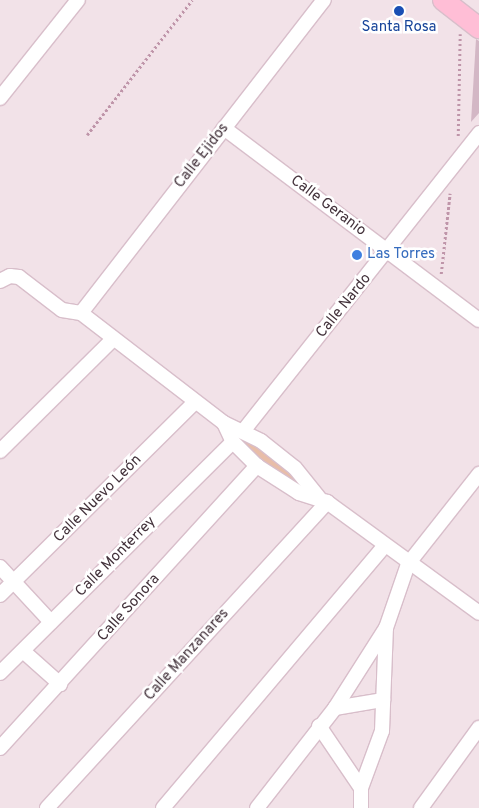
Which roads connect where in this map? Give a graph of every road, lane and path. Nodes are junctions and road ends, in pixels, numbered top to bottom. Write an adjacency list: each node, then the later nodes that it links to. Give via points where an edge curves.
1 (78, 0): 6 (street)
2 (192, 0): 9 (path)
3 (324, 0): 7 (street, Calle Ejidos)
4 (443, 0): 5 (street)
5 (479, 28)
6 (0, 98)
7 (224, 128): 10 (street, Calle Geranio); 12 (street, Calle Ejidos)
8 (479, 133): 10 (street, Calle Nardo)
9 (87, 135)
10 (388, 252): 13 (street, Calle Geranio); 17 (street, Calle Nardo)
11 (5, 278): 12 (street, via 19,277 62,310)
12 (81, 313): 14 (street)
13 (479, 320)
14 (113, 339): 15 (street); 19 (street)
15 (195, 402): 16 (street); 26 (street, Calle Nuevo León)
16 (224, 423): 17 (street); 18 (street)
17 (244, 430): 22 (street, via 294,468)
18 (233, 442): 20 (street); 29 (street, Calle Monterrey)
19 (0, 451)
20 (257, 466): 22 (street, via 292,489); 33 (street, Calle Sonora)
21 (479, 474): 24 (street)
22 (323, 500): 23 (street); 40 (street, Calle Manzanares)
23 (385, 545): 24 (street); 41 (street)
24 (408, 564): 28 (street); 30 (street)
25 (0, 567): 26 (street)
26 (14, 581): 27 (street, Calle Nuevo León); 29 (street)
27 (0, 595)
28 (479, 612)
29 (52, 622): 31 (street, Calle Monterrey)
30 (386, 628): 34 (street); 35 (street)
31 (23, 651): 32 (street, Calle Monterrey); 33 (street)
32 (0, 672)
33 (60, 684): 38 (street, Calle Sonora)
34 (383, 700): 35 (street); 39 (street, via 382,731)
35 (334, 708): 36 (street)
36 (319, 726): 39 (street); 42 (street)
37 (479, 728): 44 (street)
38 (0, 748)
39 (361, 788): 43 (street)
40 (47, 808)
41 (163, 808)
42 (257, 808)
43 (361, 808)
44 (421, 808)

